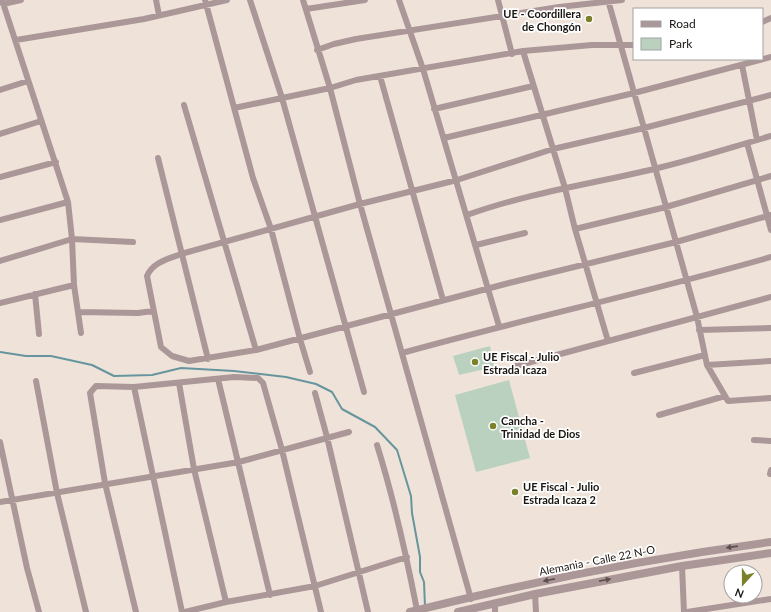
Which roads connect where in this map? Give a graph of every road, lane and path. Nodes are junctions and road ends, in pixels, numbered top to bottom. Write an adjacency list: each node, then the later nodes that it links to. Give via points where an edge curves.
1 (21, 0): 11 (street)
2 (156, 0): 14 (street)
3 (227, 0): 12 (street)
4 (250, 0): 33 (street)
5 (303, 0): 13 (street)
6 (365, 0): 13 (street)
7 (399, 0): 16 (street)
8 (498, 0): 15 (street)
9 (622, 0): 10 (street)
10 (608, 1): 15 (street); 19 (street)
11 (2, 2): 17 (street)
12 (206, 3): 14 (street); 36 (street)
13 (306, 9): 20 (street)
14 (160, 15): 17 (street)
15 (502, 17): 16 (street); 22 (street)
16 (411, 32): 20 (street, via 356,39); 25 (street)
17 (16, 40): 27 (street)
18 (633, 45): 19 (street)
19 (621, 46): 21 (street, via 592,45); 31 (street)
20 (317, 50): 29 (street)
21 (523, 51): 22 (street); 28 (street)
22 (512, 54): 25 (street)
23 (760, 60): 24 (street)
24 (742, 65): 31 (street); 34 (street)
25 (423, 69): 26 (street); 37 (street)
26 (380, 76): 29 (street); 55 (street)
27 (28, 81): 30 (street); 39 (street)
28 (533, 86): 37 (street); 38 (street)
29 (330, 88): 33 (street); 57 (street)
30 (0, 90)
31 (634, 93): 38 (street); 40 (street)
32 (771, 95): 34 (street)
33 (282, 98): 36 (street); 61 (street)
34 (748, 101): 40 (street); 44 (street)
35 (184, 106): 70 (street)
36 (234, 108): 63 (street)
37 (434, 109): 43 (street)
38 (542, 113): 43 (street); 46 (street)
39 (41, 121): 41 (street); 48 (street)
40 (644, 128): 46 (street); 49 (street)
41 (0, 134)
42 (771, 136): 44 (street)
43 (444, 138): 52 (street)
44 (757, 140): 45 (street)
45 (747, 143): 49 (street); 53 (street)
46 (553, 149): 52 (street); 54 (street)
47 (158, 158): 72 (street)
48 (56, 162): 51 (street); 56 (street)
49 (655, 169): 54 (street); 58 (street)
50 (771, 176): 53 (street)
51 (0, 177)
52 (457, 180): 55 (street); 59 (street)
53 (758, 180): 58 (street); 60 (street)
54 (565, 188): 59 (street); 64 (street)
55 (413, 191): 57 (street); 81 (street)
56 (68, 202): 62 (street); 67 (street)
57 (360, 204): 61 (street); 86 (street)
58 (666, 207): 64 (street); 69 (street)
59 (467, 215): 71 (street)
60 (769, 215): 65 (street); 69 (street)
61 (315, 216): 63 (street); 88 (street)
62 (0, 220)
63 (271, 229): 70 (street); 94 (street)
64 (575, 229): 75 (street)
65 (771, 230)
66 (525, 234): 71 (street)
67 (72, 239): 68 (street); 74 (street); 77 (street)
68 (133, 242)
69 (676, 242): 75 (street); 76 (street)
70 (225, 243): 72 (street); 96 (street)
71 (476, 245): 78 (street)
72 (181, 254): 84 (street, via 164,260 149,270 147,276); 99 (street)
73 (771, 257): 76 (street)
74 (0, 262)
75 (586, 265): 78 (street); 82 (street)
76 (687, 281): 82 (street); 87 (street)
77 (74, 285): 79 (street); 85 (street)
78 (488, 289): 81 (street); 89 (street)
79 (35, 294): 83 (street); 93 (street)
80 (771, 297): 87 (street)
81 (443, 300): 86 (street)
82 (597, 302): 89 (street); 95 (street)
83 (0, 303)
84 (153, 311): 85 (street); 99 (street, via 161,348 172,356 189,361)
85 (78, 312): 92 (street)
86 (391, 314): 88 (street); 97 (street)
87 (697, 317): 91 (street); 95 (street)
88 (346, 325): 94 (street); 109 (street)
89 (499, 326): 97 (street)
90 (771, 328): 91 (street)
91 (700, 330): 98 (street)
92 (81, 333)
93 (39, 334)
94 (300, 339): 96 (street); 103 (street)
95 (608, 341): 102 (street)
96 (256, 350): 99 (street)
97 (402, 353): 136 (street)
98 (704, 355): 101 (street); 104 (street)
99 (208, 359)
100 (771, 361): 101 (street)
101 (707, 364): 111 (street)
102 (516, 366)
103 (310, 372)
104 (634, 373)
105 (218, 379): 107 (street); 120 (street, via 261,380); 121 (street)
106 (36, 381): 125 (street)
107 (179, 383): 108 (street); 122 (street)
108 (134, 387): 123 (street); 124 (street, via 96,386 91,391)
109 (364, 392)
110 (315, 393): 115 (street)
111 (725, 396): 112 (street, via 728,401 733,402); 113 (street)
112 (771, 398)
113 (659, 415)
114 (349, 432): 115 (street)
115 (327, 437): 120 (street); 132 (street)
116 (754, 440): 117 (street)
117 (771, 440)
118 (0, 442): 126 (street)
119 (377, 445): 130 (street)
120 (282, 450): 121 (street); 133 (street)
121 (239, 462): 122 (street); 135 (street)
122 (194, 469): 123 (street); 138 (street)
123 (152, 477): 124 (street); 144 (street)
124 (105, 483): 125 (street); 143 (street)
125 (57, 492): 126 (street); 142 (street)
126 (13, 500): 127 (street); 141 (street)
127 (0, 502)
128 (771, 542): 136 (street, Alemania - Calle 22 N-O, one-way to 136, via 598,570)
129 (771, 554): 131 (street, Alemania - Calle 22 N-O)
130 (407, 557): 132 (street); 140 (street)
131 (682, 566): 134 (street, Alemania - Calle 22 N-O, one-way to 131); 151 (street)
132 (358, 572): 133 (street); 147 (street)
133 (315, 586): 135 (street); 146 (street)
134 (535, 594): 139 (street, Alemania - Calle 22 N-O); 150 (street)
135 (270, 595): 138 (street)
136 (471, 599): 140 (street, Alemania - Calle 22 N-O)
137 (771, 599): 151 (street)
138 (226, 602): 145 (street)
139 (495, 603): 148 (street, Alemania - Calle 22 N-O); 149 (street)
140 (415, 611)
141 (39, 612)
142 (86, 612)
143 (136, 612)
144 (182, 612)
145 (185, 612)
146 (321, 612)
147 (368, 612)
148 (458, 612)
149 (495, 612)
150 (536, 612)
151 (685, 612)

